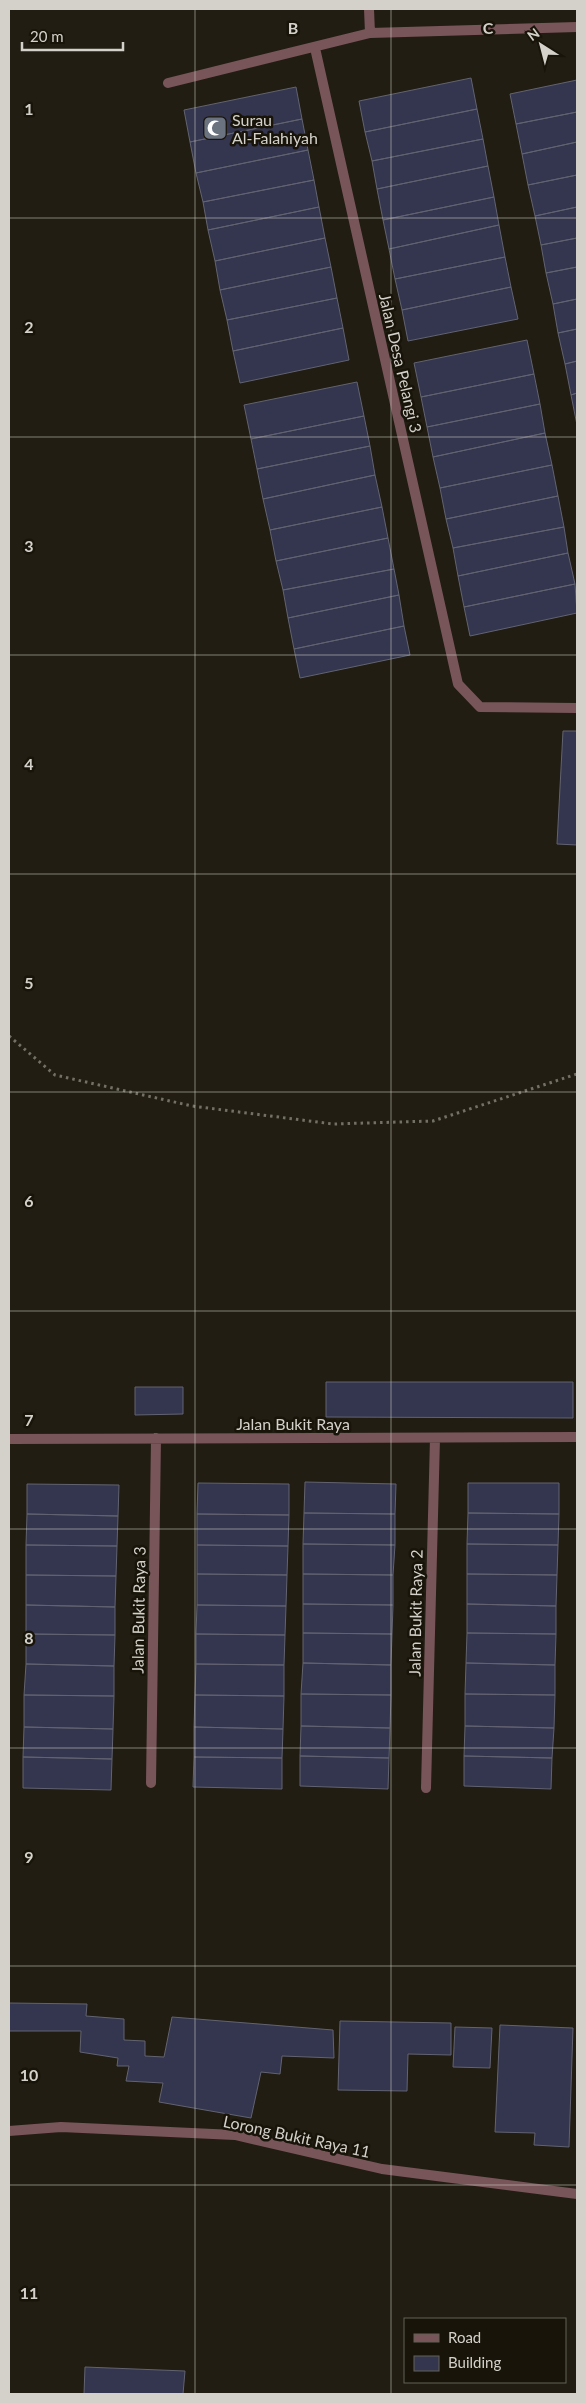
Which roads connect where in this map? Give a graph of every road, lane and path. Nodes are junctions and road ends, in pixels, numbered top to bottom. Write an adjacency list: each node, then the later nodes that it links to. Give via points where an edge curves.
1 (369, 9): 3 (street)
2 (577, 27): 3 (street)
3 (370, 33): 4 (street)
4 (315, 48): 5 (street); 6 (street, Jalan Desa Pelangi 3, via 458,684 480,706)
5 (168, 83)
6 (577, 708)
7 (9, 1036): 8 (path, via 56,1075 192,1106 333,1124 433,1121)
8 (577, 1074)
9 (577, 1437): 11 (street, Jalan Bukit Raya)
10 (156, 1438): 11 (street, Jalan Bukit Raya); 12 (street, Jalan Bukit Raya); 13 (street, Jalan Bukit Raya 3)
11 (435, 1438): 14 (street, Jalan Bukit Raya 2)
12 (9, 1439)
13 (151, 1783)
14 (426, 1788)
15 (9, 2131): 16 (street, Lorong Bukit Raya 11, via 61,2127 235,2135 382,2169)
16 (577, 2194)

